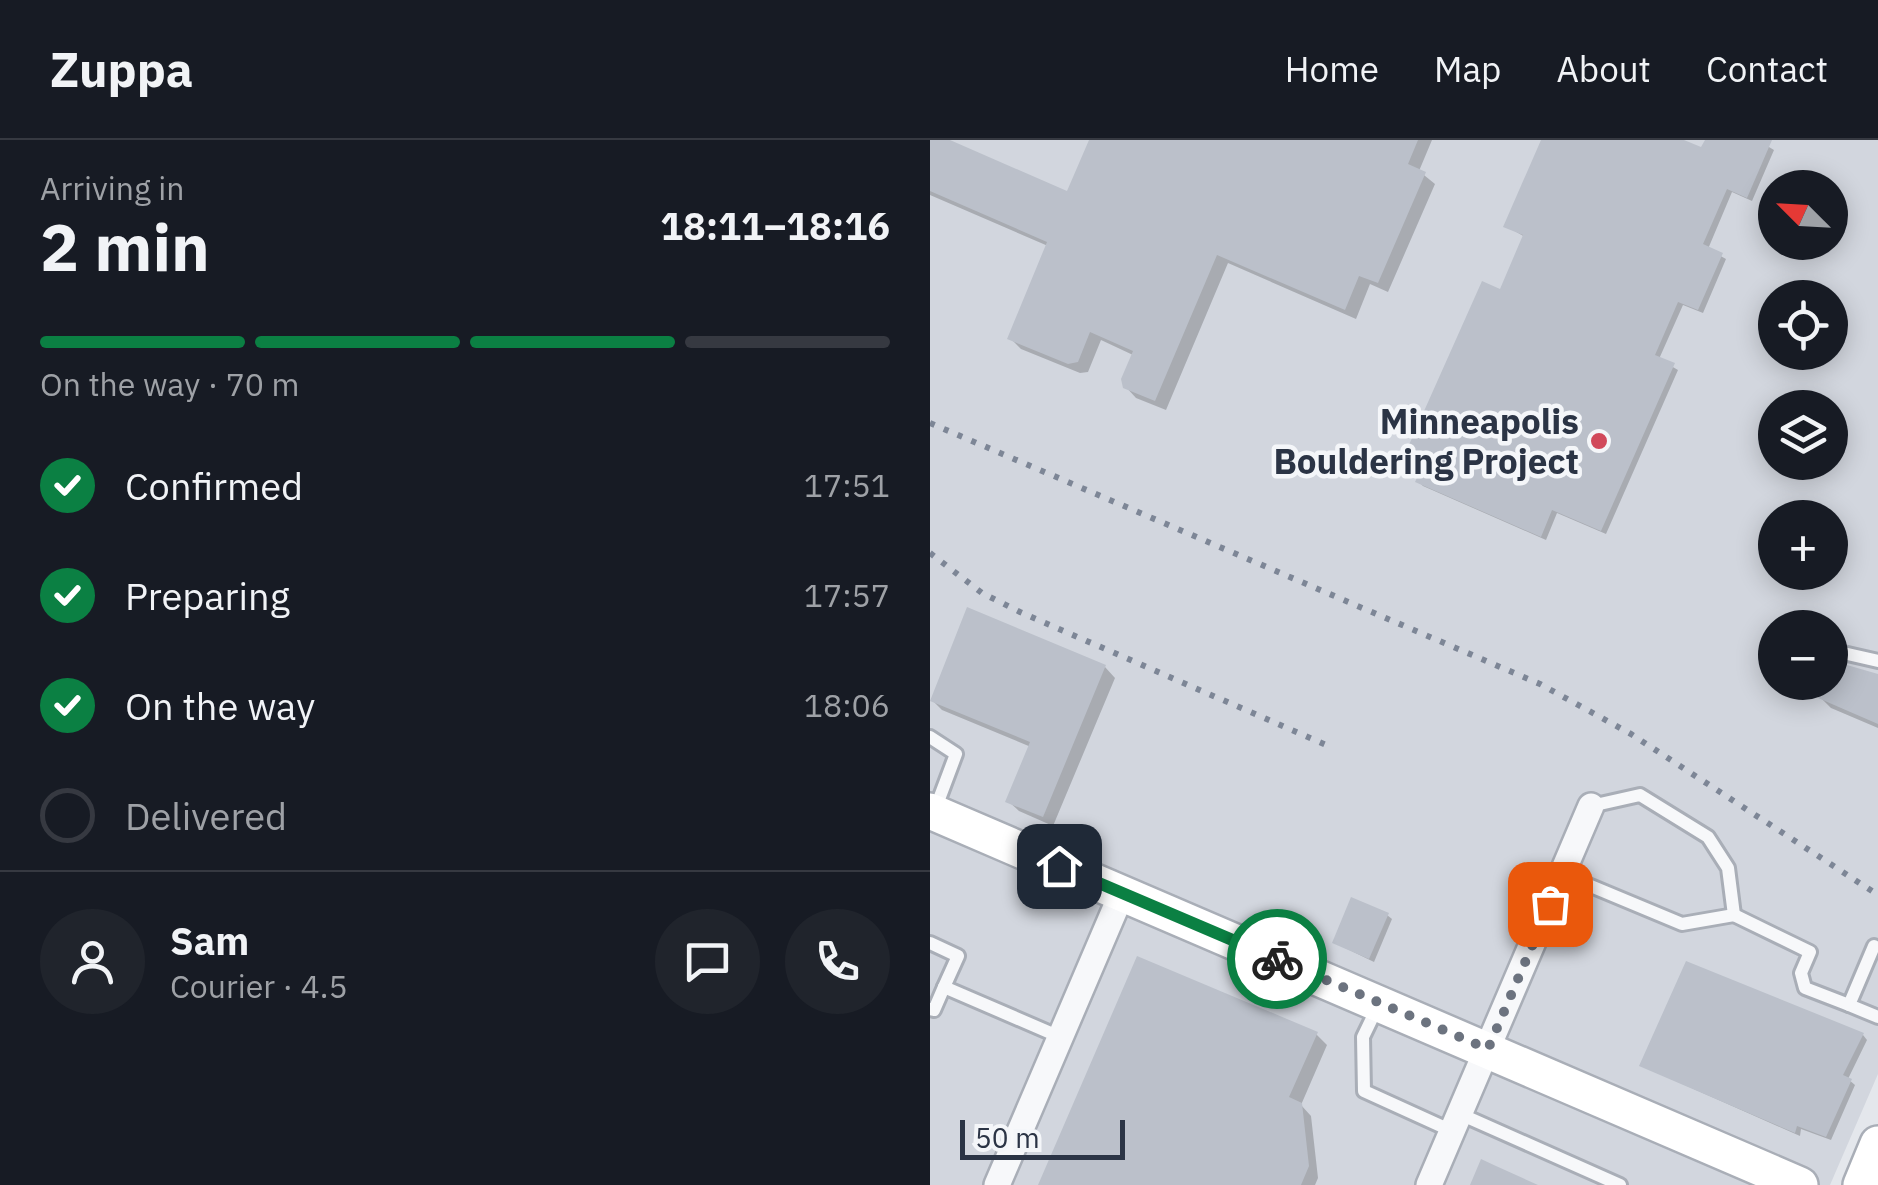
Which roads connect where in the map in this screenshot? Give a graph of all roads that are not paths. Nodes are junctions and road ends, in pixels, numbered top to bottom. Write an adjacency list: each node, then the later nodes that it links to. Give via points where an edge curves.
1 (1848, 654): 2 (lane)
2 (1878, 661)
3 (930, 737): 5 (lane, via 956,754)
4 (1591, 806): 6 (street); 8 (lane, via 1640,794 1708,837 1728,868)
5 (932, 812): 7 (street)
6 (1562, 874): 8 (lane, via 1682,924); 17 (street)
7 (1122, 893): 12 (street); 16 (street)
8 (1734, 915): 13 (lane, via 1810,952 1801,973 1805,988)
9 (930, 943): 11 (lane, via 958,956)
10 (1874, 946): 13 (lane)
11 (944, 987): 14 (lane); 16 (lane)
12 (1379, 1003): 17 (street); 18 (lane, via 1364,1037 1364,1090)
13 (1849, 1005): 15 (lane)
14 (931, 1012)
15 (1878, 1017)
16 (1060, 1037): 20 (street)
17 (1488, 1049): 18 (street); 23 (street)
18 (1456, 1122): 21 (street); 22 (lane)
19 (1878, 1144): 24 (street)
20 (996, 1185)
21 (1429, 1185)
22 (1620, 1185)
23 (1800, 1185)
24 (1860, 1185)

